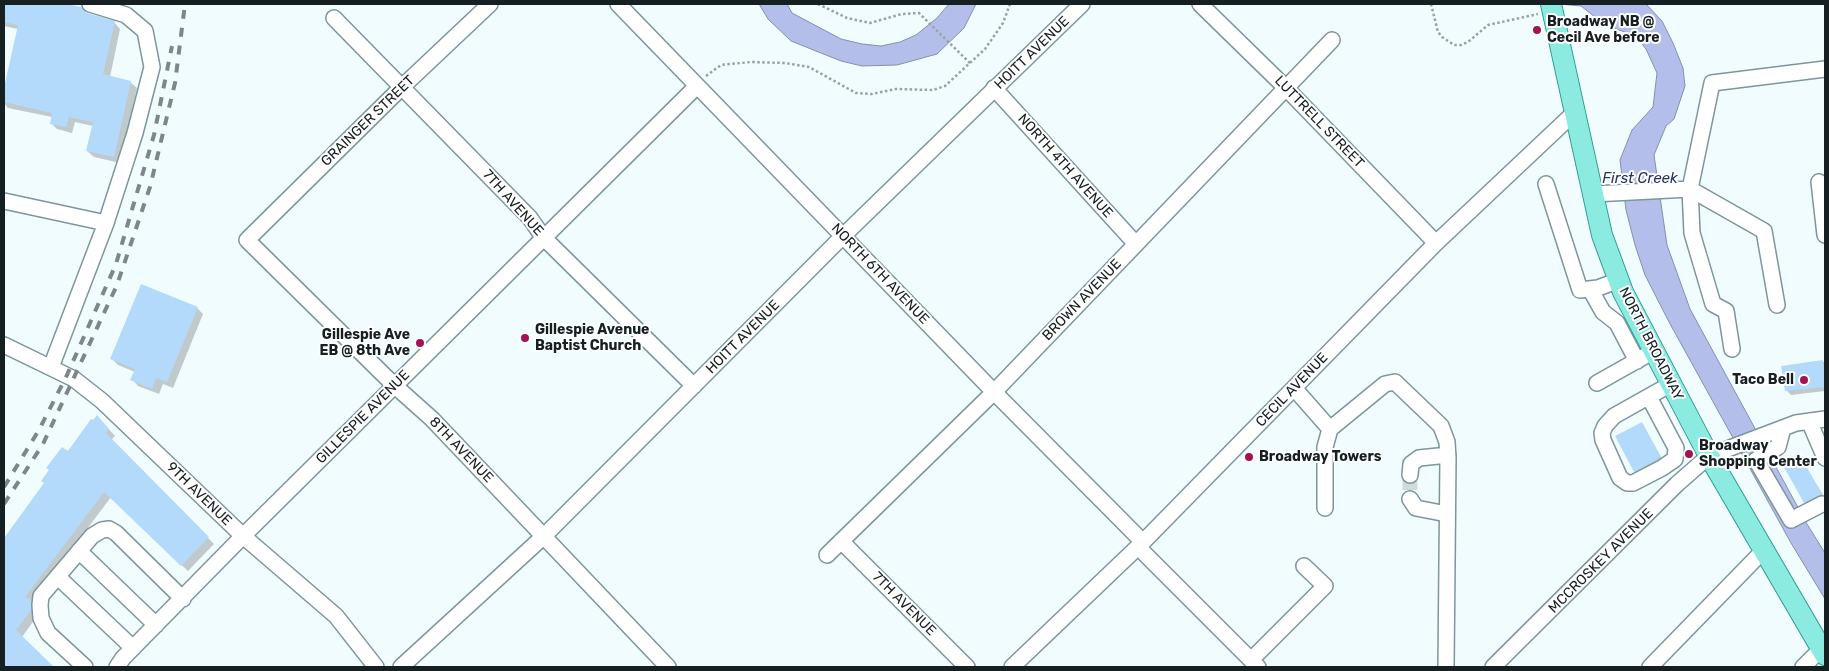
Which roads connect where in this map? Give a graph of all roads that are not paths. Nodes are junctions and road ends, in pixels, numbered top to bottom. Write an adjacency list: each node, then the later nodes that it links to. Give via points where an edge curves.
1 (90, 4): 20 (street, via 126,15 145,31 152,67)
2 (490, 4): 12 (street, GRAINGER STREET)
3 (618, 4): 10 (street, NORTH 6TH AVENUE)
4 (1082, 4): 13 (street, HOITT AVENUE)
5 (1200, 4): 11 (street, LUTTRELL STREET)
6 (1551, 8): 14 (main road, NORTH BROADWAY)
7 (334, 18): 12 (street, 7TH AVENUE)
8 (1332, 40): 11 (street, BROWN AVENUE)
9 (1825, 69): 17 (street, via 1712,82)
10 (697, 86): 22 (street, NORTH 6TH AVENUE); 23 (street, GILLESPIE AVENUE)
11 (1285, 87): 25 (street, BROWN AVENUE); 26 (street, LUTTRELL STREET)
12 (401, 88): 23 (street, 7TH AVENUE, via 530,218); 24 (street, GRAINGER STREET)
13 (994, 88): 22 (street, HOITT AVENUE); 25 (street, NORTH 4TH AVENUE)
14 (1574, 113): 18 (main road, NORTH BROADWAY); 26 (street, CECIL AVENUE)
15 (1819, 182): 21 (street)
16 (1546, 184): 28 (street, via 1580,290)
17 (1690, 188): 18 (street); 29 (street, via 1764,231); 31 (street, via 1692,233 1713,304 1726,312)
18 (1593, 194): 27 (main road, NORTH BROADWAY, via 1602,235)
19 (4, 202): 20 (street)
20 (106, 223): 33 (street)
21 (1825, 235)
22 (843, 236): 37 (street, HOITT AVENUE); 39 (street, NORTH 6TH AVENUE)
23 (543, 237): 36 (street, GILLESPIE AVENUE); 37 (street, 7TH AVENUE)
24 (247, 240): 36 (street, 8TH AVENUE)
25 (1135, 243): 39 (street, BROWN AVENUE)
26 (1436, 243): 38 (street, CECIL AVENUE)
27 (1619, 280): 28 (street); 32 (main road, NORTH BROADWAY)
28 (1590, 289): 32 (street, via 1603,312 1617,323)
29 (1777, 305)
30 (4, 344): 33 (street, 9TH AVENUE)
31 (1732, 349)
32 (1645, 356): 34 (street); 35 (main road, NORTH BROADWAY)
33 (51, 367): 55 (street, 9TH AVENUE, via 74,378 102,401)
34 (1597, 383)
35 (1671, 384): 40 (street); 46 (main road, NORTH BROADWAY)
36 (395, 386): 55 (street, GILLESPIE AVENUE); 56 (street, 8TH AVENUE, via 432,419)
37 (694, 386): 56 (street, HOITT AVENUE)
38 (1294, 388): 44 (street); 58 (street, CECIL AVENUE)
39 (994, 392): 57 (street, BROWN AVENUE); 58 (street, NORTH 6TH AVENUE)
40 (1649, 397): 48 (street, via 1676,448 1675,459); 48 (street, via 1614,416 1605,426 1603,440 1620,478 1627,483)
41 (1825, 419): 42 (street, MCCROSKEY AVENUE)
42 (1809, 421): 43 (street, MCCROSKEY AVENUE); 47 (street)
43 (1783, 428): 46 (street, MCCROSKEY AVENUE); 52 (street, via 1778,447 1756,460 1791,520)
44 (1330, 429): 45 (street, via 1385,384 1395,382 1441,426); 53 (street, via 1325,447)
45 (1448, 455): 49 (street, via 1419,458 1412,464); 54 (street)
46 (1710, 456): 50 (street, MCCROSKEY AVENUE); 59 (main road, NORTH BROADWAY)
47 (1825, 458)
48 (1662, 468): 50 (street)
49 (1410, 475)
50 (1677, 484): 77 (street, MCCROSKEY AVENUE)
51 (1410, 499): 54 (street, via 1416,508)
52 (1822, 504)
53 (1325, 508)
54 (1447, 514): 76 (street)
55 (243, 536): 64 (street, GILLESPIE AVENUE); 71 (street, 9TH AVENUE, via 336,616)
56 (544, 536): 72 (street, HOITT AVENUE); 73 (street, 8TH AVENUE)
57 (841, 541): 61 (street, BROWN AVENUE); 74 (street, 7TH AVENUE)
58 (1141, 544): 68 (street, NORTH 6TH AVENUE); 75 (street, CECIL AVENUE)
59 (1764, 550): 67 (main road, NORTH BROADWAY); 78 (street)
60 (79, 551): 63 (street); 64 (street, via 92,536 109,529); 65 (street)
61 (827, 555)
62 (1304, 566): 68 (street, via 1325,586)
63 (58, 577): 66 (street); 69 (street, via 42,596 41,618 48,633)
64 (183, 599): 65 (street, GILLESPIE AVENUE)
65 (156, 625): 66 (street, GILLESPIE AVENUE)
66 (133, 648): 70 (street, GILLESPIE AVENUE)
67 (1823, 652): 79 (street)
68 (1254, 664)
69 (85, 667)
70 (117, 667)
71 (376, 667)
72 (401, 667)
73 (668, 667)
74 (967, 667)
75 (1012, 667)
76 (1446, 667)
77 (1493, 667)
78 (1650, 667)
79 (1803, 667)

